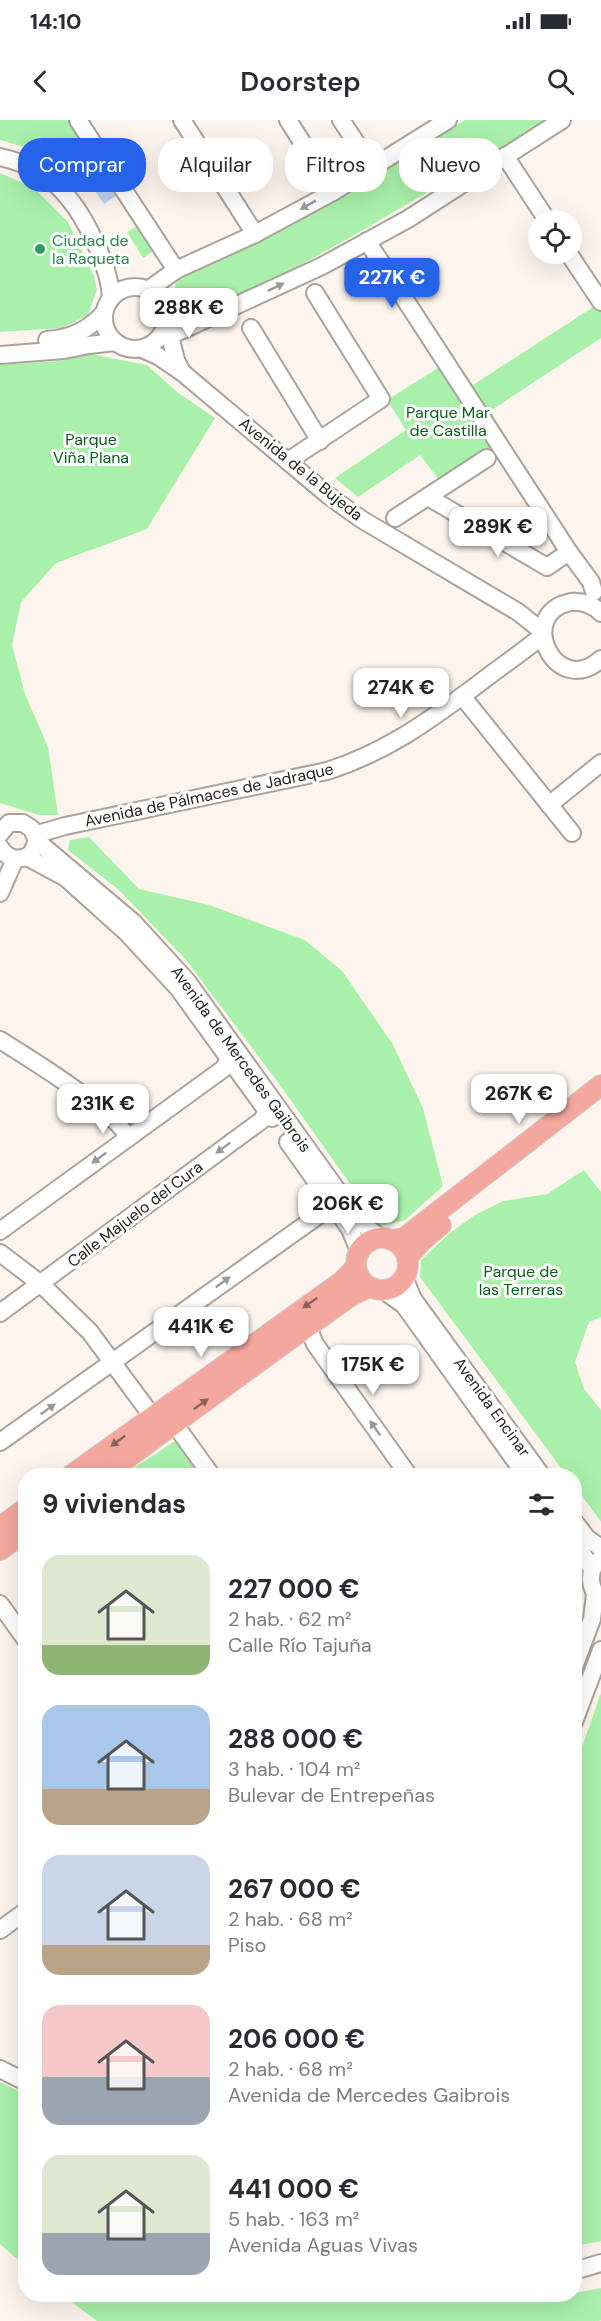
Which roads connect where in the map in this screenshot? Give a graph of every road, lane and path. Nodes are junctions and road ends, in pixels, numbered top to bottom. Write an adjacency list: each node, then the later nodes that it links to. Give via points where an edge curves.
1 (78, 120): 19 (street)
2 (182, 120): 15 (street)
3 (288, 120): 8 (street)
4 (341, 120): 9 (street)
5 (448, 120): 7 (street)
6 (562, 120): 10 (street)
7 (430, 125): 12 (street)
8 (299, 138)
9 (353, 138)
10 (505, 156): 14 (street); 16 (street)
11 (0, 157): 17 (street, via 40,172 66,192)
12 (387, 157)
13 (333, 192): 15 (street, one-way to 15)
14 (540, 210)
15 (255, 234): 19 (street)
16 (367, 241): 27 (street, one-way to 16, via 178,332 220,314); 38 (street)
17 (103, 260): 20 (street); 23 (street)
18 (576, 264): 24 (street)
19 (176, 270): 21 (street)
20 (130, 287): 21 (street); 23 (street)
21 (148, 290): 27 (street, via 164,306)
22 (315, 293): 33 (street, via 381,399)
23 (111, 298): 25 (street)
24 (599, 299)
25 (104, 313): 28 (street, via 104,326); 29 (street, via 92,325 65,339)
26 (251, 328): 33 (street)
27 (163, 331): 30 (street, via 156,342); 32 (street, Avenida de la Bujeda, via 171,340)
28 (115, 342): 30 (street, via 128,349); 31 (street)
29 (0, 344)
30 (142, 349): 32 (street, Avenida de la Bujeda)
31 (0, 355)
32 (183, 373): 35 (street, Avenida de la Bujeda)
33 (320, 441): 35 (street)
34 (488, 458): 36 (street)
35 (288, 461): 40 (street, Avenida de la Bujeda, via 361,519)
36 (428, 497): 37 (street); 38 (street, via 547,567)
37 (395, 518)
38 (569, 552): 39 (street, via 591,582)
39 (596, 599): 41 (street, Avenida de Pálmaces de Jadraque, via 563,605)
40 (519, 613): 41 (street, Avenida de la Bujeda, via 541,617); 43 (street, via 522,634)
41 (544, 628): 42 (street); 43 (street, Avenida de Pálmaces de Jadraque)
42 (548, 655): 43 (street); 44 (street, via 571,669)
43 (515, 658): 45 (street, Avenida de Pálmaces de Jadraque)
44 (601, 660)
45 (462, 696): 47 (street); 50 (street, Avenida de Pálmaces de Jadraque, via 382,750 327,771)
46 (601, 764): 47 (street)
47 (549, 805): 49 (street)
48 (3, 825): 50 (street, Avenida de Pálmaces de Jadraque, via 18,822)
49 (572, 833)
50 (34, 835): 52 (street, via 34,850); 63 (street, Avenida de Mercedes Gaibrois, via 133,921 188,981 360,1222)
51 (0, 847): 52 (street, Avenida de Mercedes Gaibrois, via 7,856)
52 (21, 858): 53 (street); 55 (street, Avenida de Mercedes Gaibrois, via 66,878 126,932 178,988)
53 (0, 893)
54 (0, 1040): 59 (street, via 84,1096)
55 (229, 1060): 58 (street, Avenida de Mercedes Gaibrois); 59 (street, via 223,1069)
56 (601, 1084): 60 (main road)
57 (601, 1099): 60 (main road)
58 (267, 1111): 61 (street, Avenida de Mercedes Gaibrois); 67 (street, Calle Majuelo del Cura, one-way to 67, via 261,1120)
59 (127, 1138): 62 (street, one-way to 62)
60 (463, 1199): 63 (main road, via 404,1238); 66 (main road, via 422,1241)
61 (333, 1205): 65 (street, Avenida de Mercedes Gaibrois, via 350,1229); 71 (street, one-way to 61)
62 (0, 1231)
63 (387, 1239): 65 (main road, via 365,1244); 66 (main road, via 399,1245)
64 (0, 1253): 67 (street)
65 (358, 1259): 68 (main road, via 358,1275); 72 (main road, one-way to 72, via 341,1281)
66 (406, 1268): 68 (main road, via 399,1284); 80 (street, Avenida Encinar, via 414,1299)
67 (41, 1284): 69 (street, Calle Majuelo del Cura); 71 (street, via 90,1332)
68 (376, 1288): 70 (main road, via 351,1296); 79 (street, Avenida Encinar, via 404,1305)
69 (0, 1313)
70 (308, 1327): 73 (main road, one-way to 70); 78 (street, one-way to 70, via 315,1344)
71 (113, 1362): 72 (street); 74 (street, one-way to 71)
72 (152, 1416): 75 (main road, one-way to 75)
73 (176, 1422): 76 (main road); 77 (street)
74 (0, 1443)
75 (81, 1468)
76 (114, 1468)
77 (206, 1468)
78 (403, 1468)
79 (520, 1468)
80 (536, 1468)
81 (18, 1514): 82 (main road)
82 (0, 1527)
83 (582, 1531): 86 (street)
84 (18, 1538): 87 (main road)
85 (582, 1548): 88 (street)
86 (601, 1548)
87 (0, 1550)
88 (597, 1564): 89 (street, via 590,1578)
89 (598, 1597): 92 (street)
90 (0, 1604): 91 (street)
91 (18, 1629)
92 (582, 1646)
93 (601, 1650): 94 (street)
94 (582, 1701)
95 (18, 1917): 96 (street)
96 (0, 1929)
97 (0, 2057): 98 (street)
98 (18, 2066)
99 (0, 2068): 100 (street)
100 (18, 2078)
101 (601, 2263): 102 (street)
102 (582, 2269)

